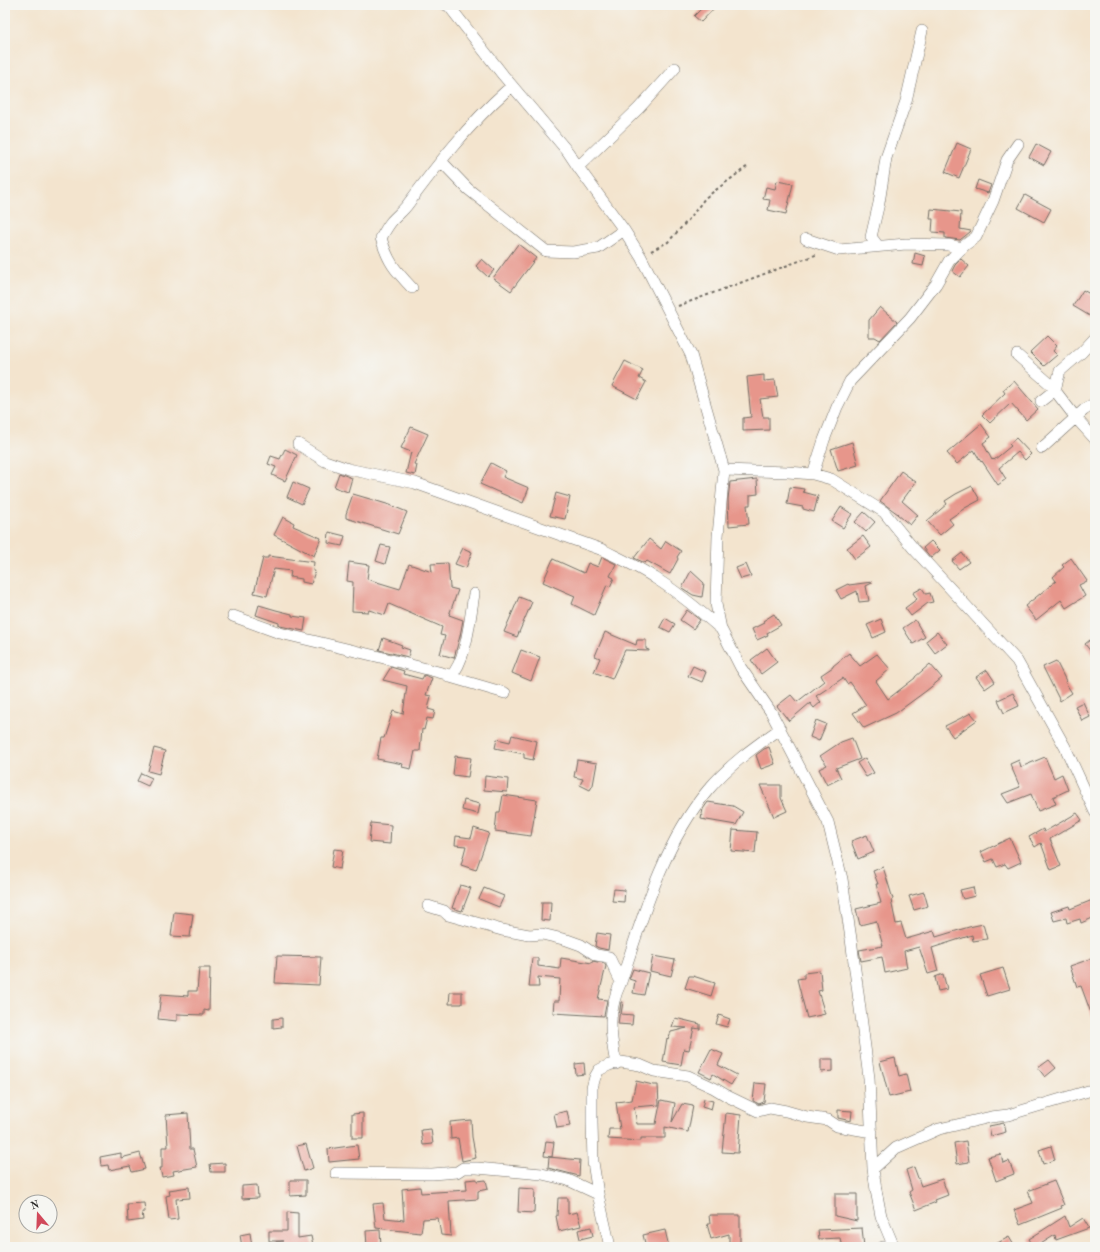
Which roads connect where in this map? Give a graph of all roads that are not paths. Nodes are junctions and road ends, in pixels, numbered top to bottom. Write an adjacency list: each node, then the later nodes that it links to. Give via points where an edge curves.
1 (446, 5): 7 (street)
2 (922, 31): 10 (street, via 906,101 886,158 871,237)
3 (675, 68): 7 (street, via 639,108)
4 (506, 91): 6 (street, via 475,121)
5 (1018, 144): 11 (street, via 1007,160 993,201 976,237)
6 (441, 161): 8 (street, via 468,189 546,251 573,252 598,248); 12 (street, via 390,223 381,238 396,271)
7 (578, 167): 8 (street)
8 (624, 230): 22 (street, via 641,257 692,355)
9 (806, 239): 10 (street, via 839,250)
10 (878, 246): 11 (street, via 906,244)
11 (962, 248): 23 (street, via 949,261 936,284 910,318 850,381 834,414)
12 (412, 288)
13 (1095, 338): 15 (street, via 1060,371)
14 (1017, 355): 15 (street)
15 (1054, 390): 16 (street); 18 (street)
16 (1041, 401)
17 (1095, 403): 18 (street)
18 (1076, 418): 19 (street); 21 (street)
19 (1095, 439)
20 (298, 444): 26 (street, via 324,462 415,483 604,550 656,578 693,604)
21 (1042, 448)
22 (724, 470): 23 (street); 26 (street, via 718,536 716,604)
23 (813, 474): 30 (street, via 831,479 884,512 913,548 1017,661 1065,747)
24 (474, 594): 27 (street, via 460,662)
25 (233, 616): 27 (street, via 280,633)
26 (721, 629): 29 (street, via 741,668 772,712)
27 (450, 677): 28 (street)
28 (505, 693)
29 (780, 729): 32 (street, via 742,756 709,789 695,808 665,860); 35 (street, via 828,822 842,879 869,1078)
30 (1095, 812)
31 (428, 906): 32 (street, via 444,911 448,915 502,930 529,935 542,934 581,945 596,954 609,957)
32 (621, 982): 33 (street, via 615,993 610,1016)
33 (616, 1064): 35 (street, via 621,1062 640,1065 654,1071 688,1076 758,1111 770,1108 828,1120 837,1126); 38 (street, via 599,1070 592,1088 593,1162)
34 (1095, 1089): 36 (street, via 1008,1115 939,1129 896,1148)
35 (872, 1132): 36 (street)
36 (873, 1169): 40 (street, via 881,1216)
37 (336, 1173): 38 (street, via 432,1174 477,1168 542,1174 568,1180)
38 (598, 1194): 39 (street)
39 (610, 1247)
40 (894, 1247)

